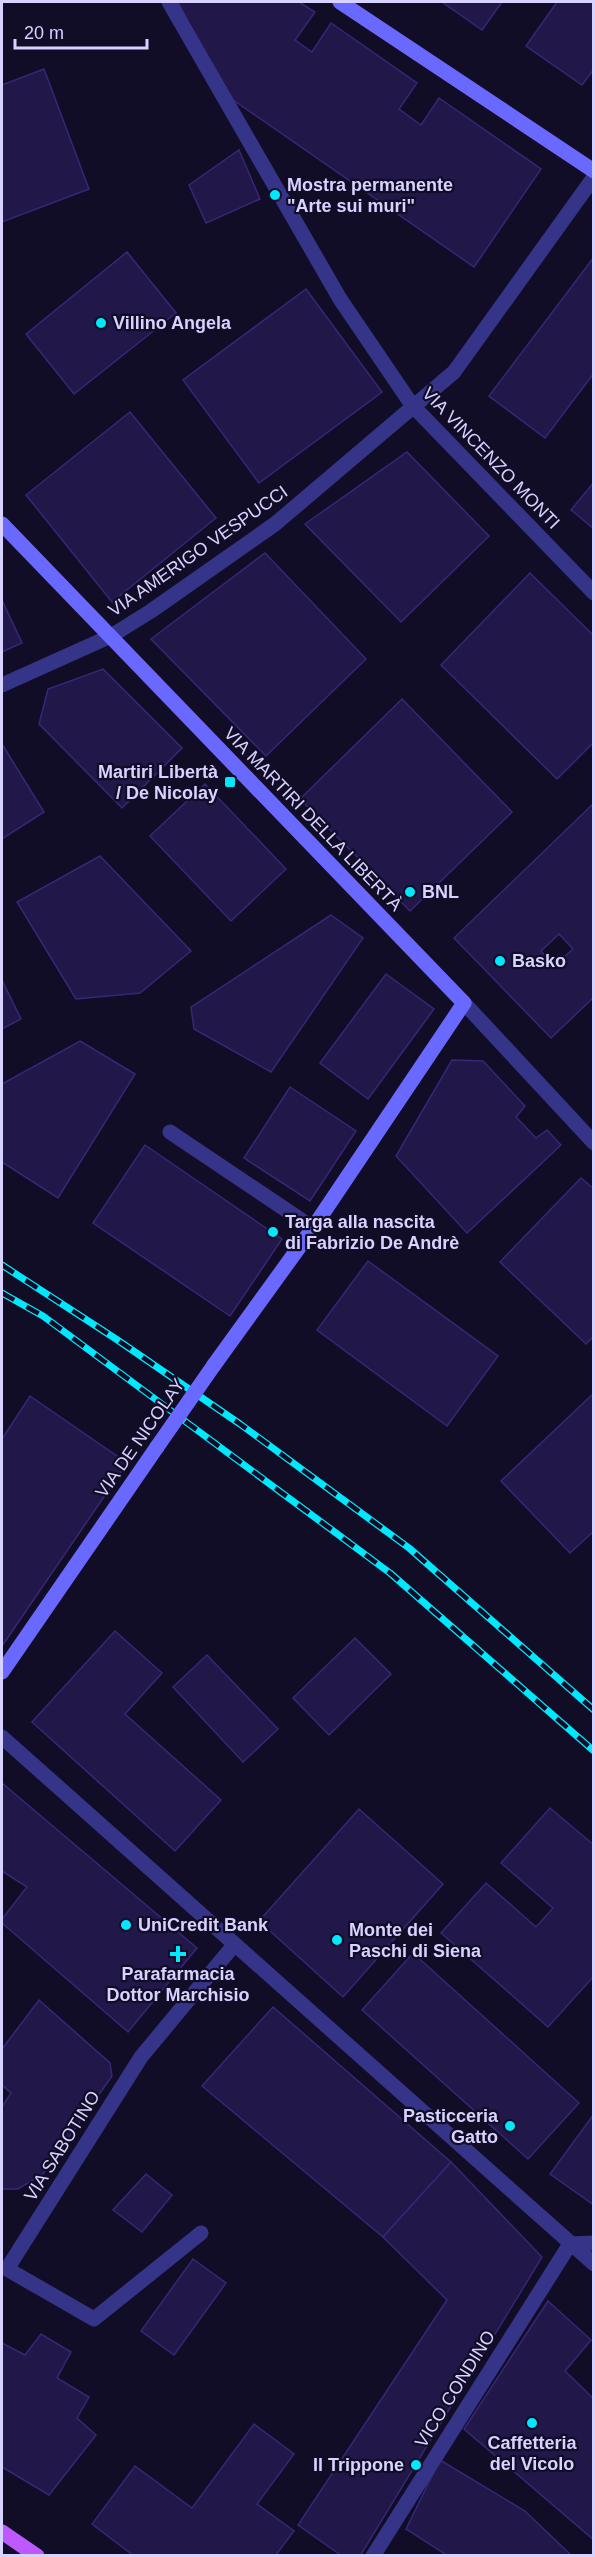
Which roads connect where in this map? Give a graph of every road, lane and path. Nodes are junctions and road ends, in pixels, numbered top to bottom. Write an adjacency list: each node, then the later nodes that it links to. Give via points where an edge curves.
1 (170, 2): 5 (street, VIA VINCENZO MONTI, via 340,299)
2 (340, 2): 3 (street)
3 (594, 171)
4 (594, 177): 5 (street, VIA AMERIGO VESPUCCI, via 454,372)
5 (412, 405): 7 (street, VIA VINCENZO MONTI); 8 (street, VIA AMERIGO VESPUCCI, via 275,524)
6 (2, 524): 8 (street, VIA MARTIRI DELLA LIBERTÀ)
7 (594, 593)
8 (111, 636): 9 (street, VIA AMERIGO VESPUCCI); 10 (street, VIA MARTIRI DELLA LIBERTÀ)
9 (2, 685)
10 (464, 1003): 12 (street, VIA MARTIRI DELLA LIBERTÀ); 13 (street, VIA DE NICOLAY)
11 (170, 1132): 13 (street)
12 (594, 1143)
13 (313, 1228): 14 (street, VIA DE NICOLAY, bridge)
14 (2, 1672)
15 (2, 1737): 16 (street)
16 (234, 1945): 17 (street, VIA SABOTINO, via 141,2057 7,2270 94,2319); 19 (street)
17 (201, 2234)
18 (594, 2243): 19 (street)
19 (570, 2244): 20 (street); 23 (street, VICO CONDINO)
20 (594, 2264)
21 (2, 2532): 22 (main road)
22 (37, 2556)
23 (373, 2556)

